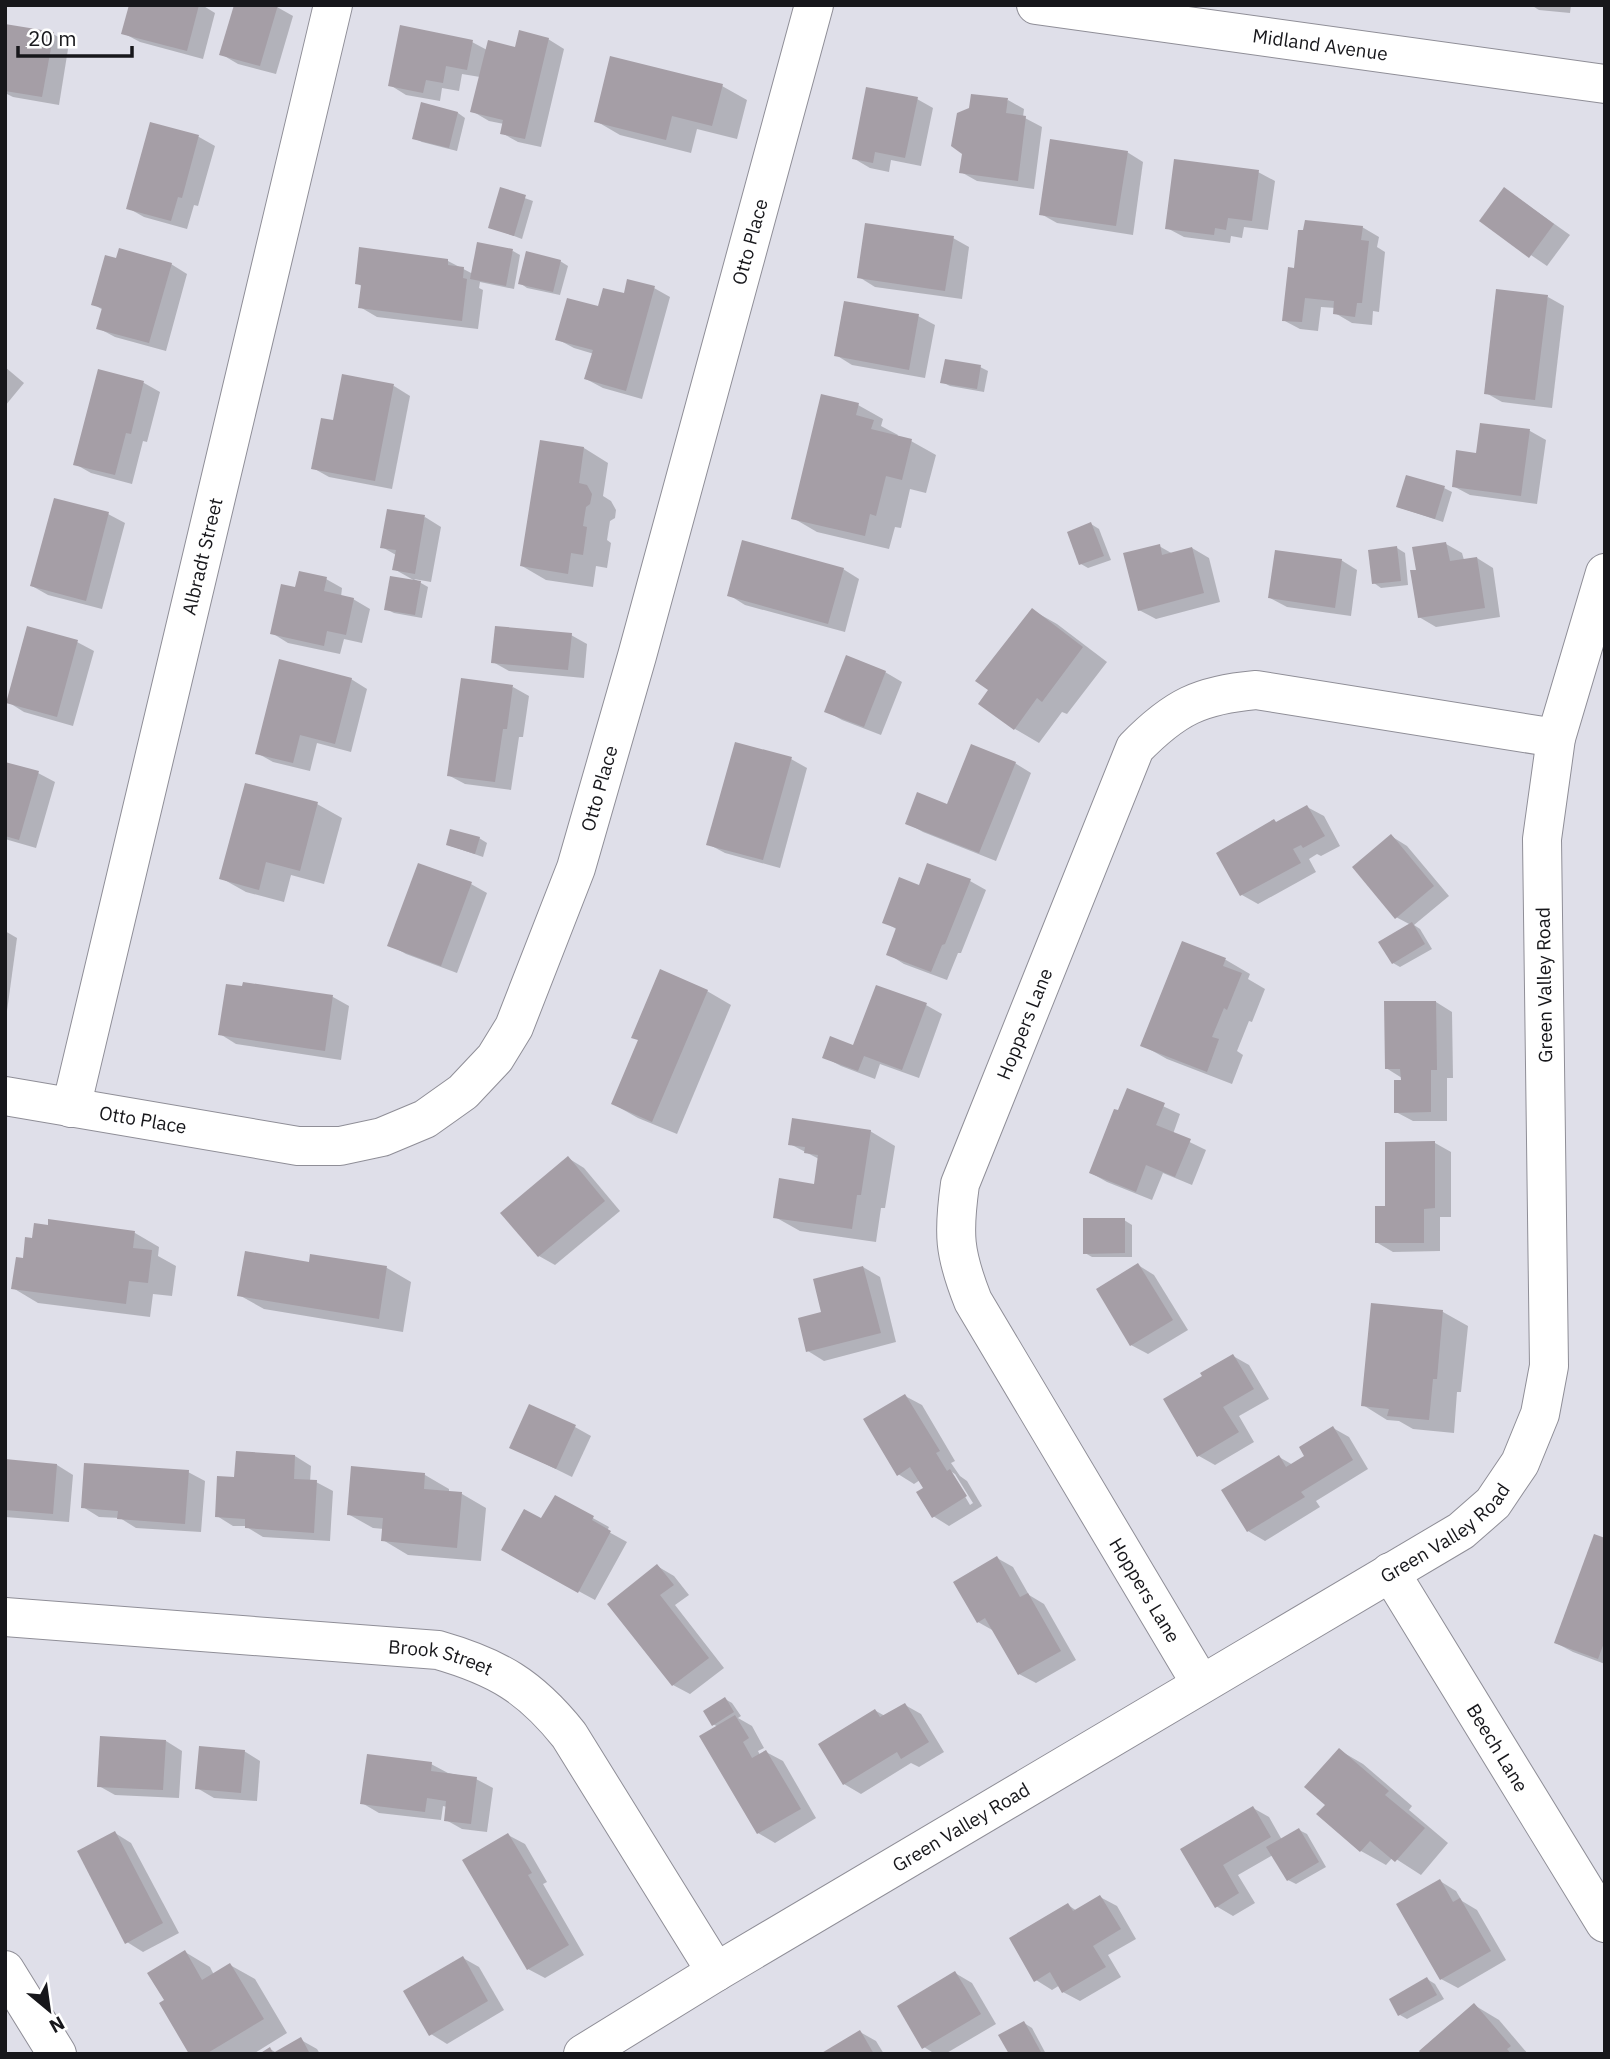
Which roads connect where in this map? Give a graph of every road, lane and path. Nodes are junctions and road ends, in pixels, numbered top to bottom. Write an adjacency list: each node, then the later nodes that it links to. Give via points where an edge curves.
1 (333, 5): 8 (street, Albradt Street)
2 (814, 5): 8 (street, Otto Place, via 576,868 514,1027 495,1058 463,1092 425,1119 382,1137 340,1146 298,1146)
3 (1036, 5): 4 (street, Midland Avenue)
4 (1605, 84)
5 (1605, 573): 6 (street, Green Valley Road)
6 (1556, 738): 9 (street, Green Valley Road, via 1542,839 1549,1366 1541,1414 1520,1463 1493,1503 1461,1531); 11 (street, Hoppers Lane, via 1256,691 1223,693 1187,705 1159,723 1135,748 961,1184 954,1225 959,1266 973,1301)
7 (5, 1096): 8 (street, Otto Place)
8 (71, 1108)
9 (1390, 1572): 11 (street, Green Valley Road); 12 (street, Beech Lane)
10 (5, 1617): 14 (street, Brook Street, via 438,1650 475,1660 515,1681 550,1711 569,1735)
11 (1201, 1684): 14 (street, Green Valley Road)
12 (1605, 1923)
13 (5, 1970): 15 (street)
14 (716, 1972): 16 (street, Green Valley Road)
15 (57, 2054)
16 (583, 2054)

